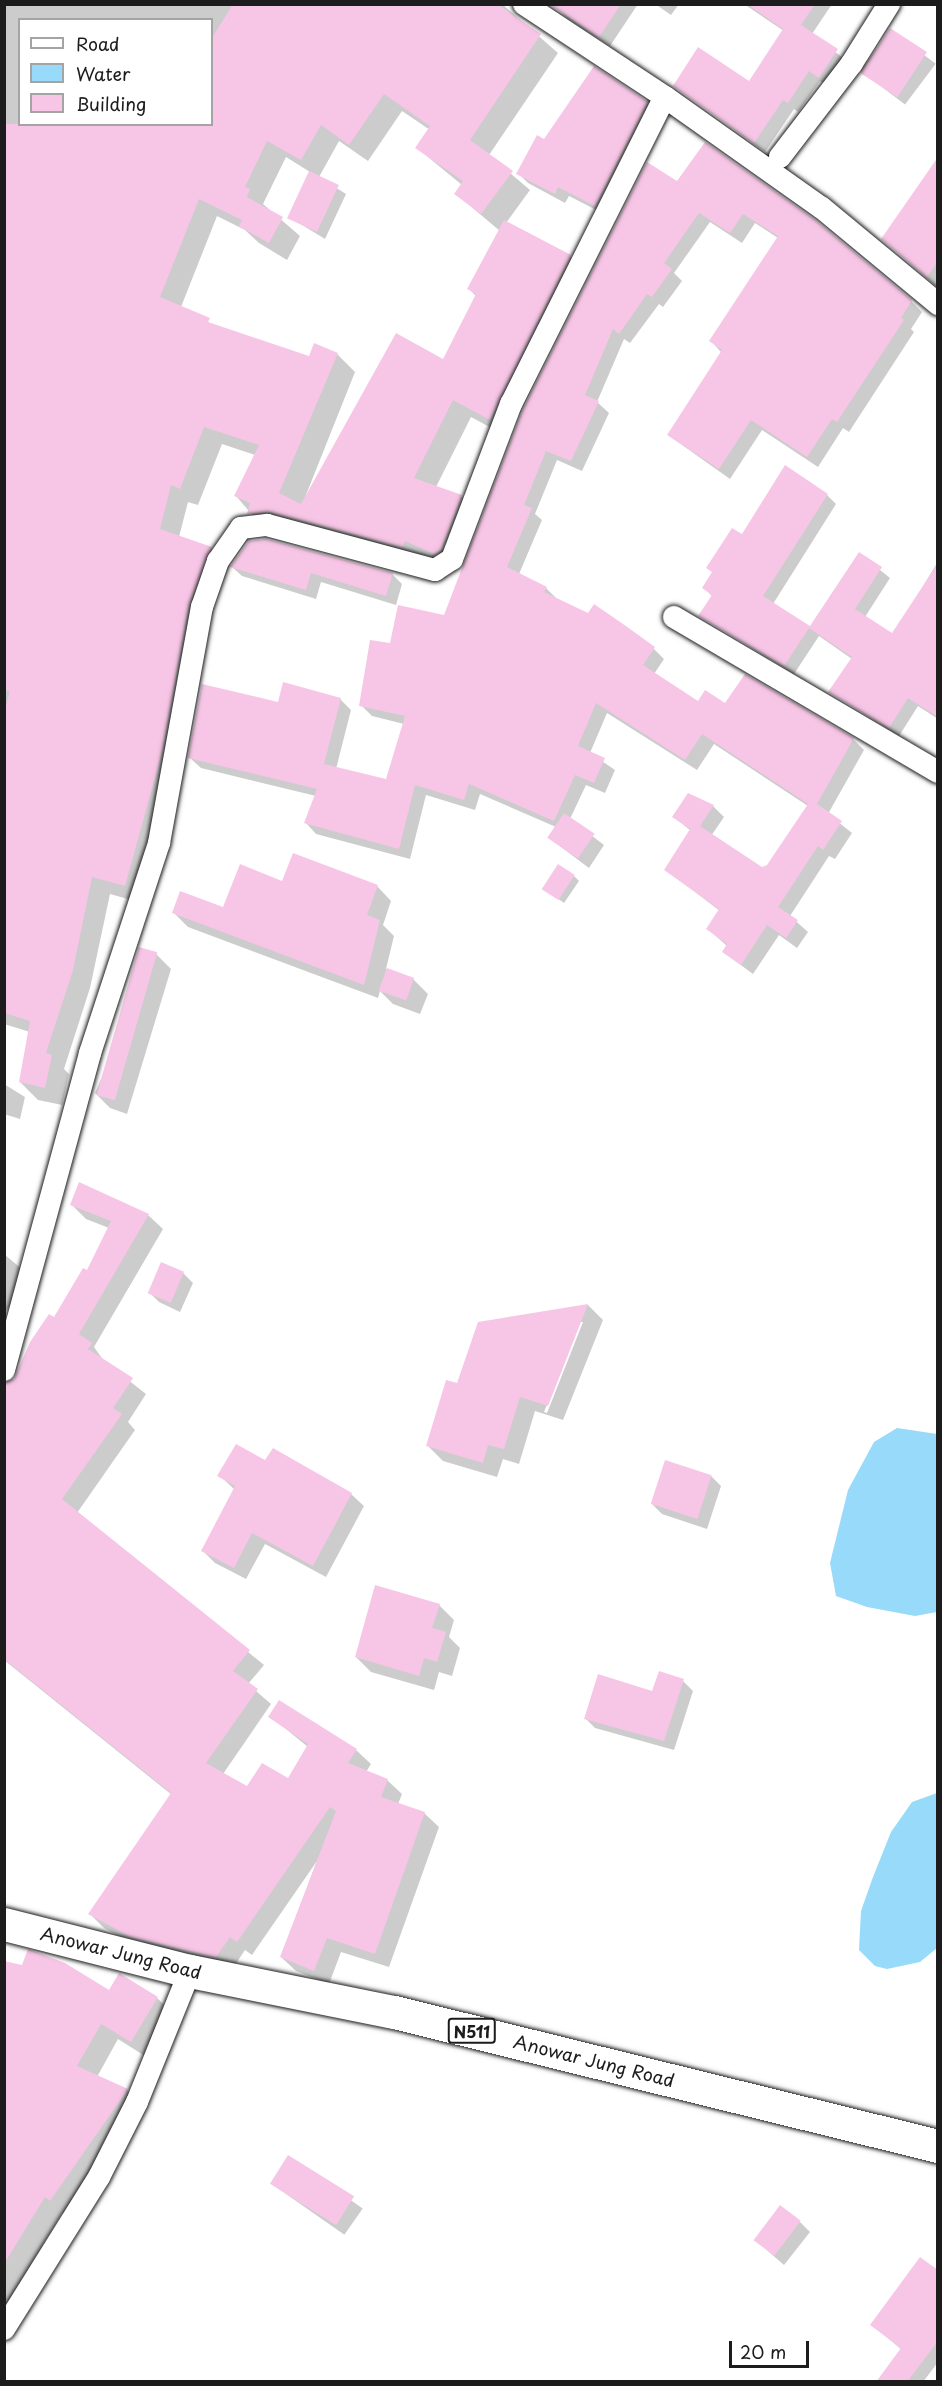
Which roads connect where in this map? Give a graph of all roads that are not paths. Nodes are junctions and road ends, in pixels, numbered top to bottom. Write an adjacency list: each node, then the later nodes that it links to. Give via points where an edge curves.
1 (524, 4): 3 (street)
2 (889, 4): 4 (street, via 852,63)
3 (665, 97): 5 (street, via 822,208); 8 (street, via 511,404 452,559 435,570 267,525 242,528 218,561 202,607 159,843 90,1053)
4 (780, 157)
5 (938, 304)
6 (674, 617): 7 (street)
7 (938, 772)
8 (4, 1370)
9 (4, 1924): 10 (highway, Anowar Jung Road / N511)
10 (190, 1971): 11 (highway, Anowar Jung Road / N511, via 394,2012); 12 (street, via 137,2102 99,2177)
11 (938, 2146)
12 (4, 2329)

